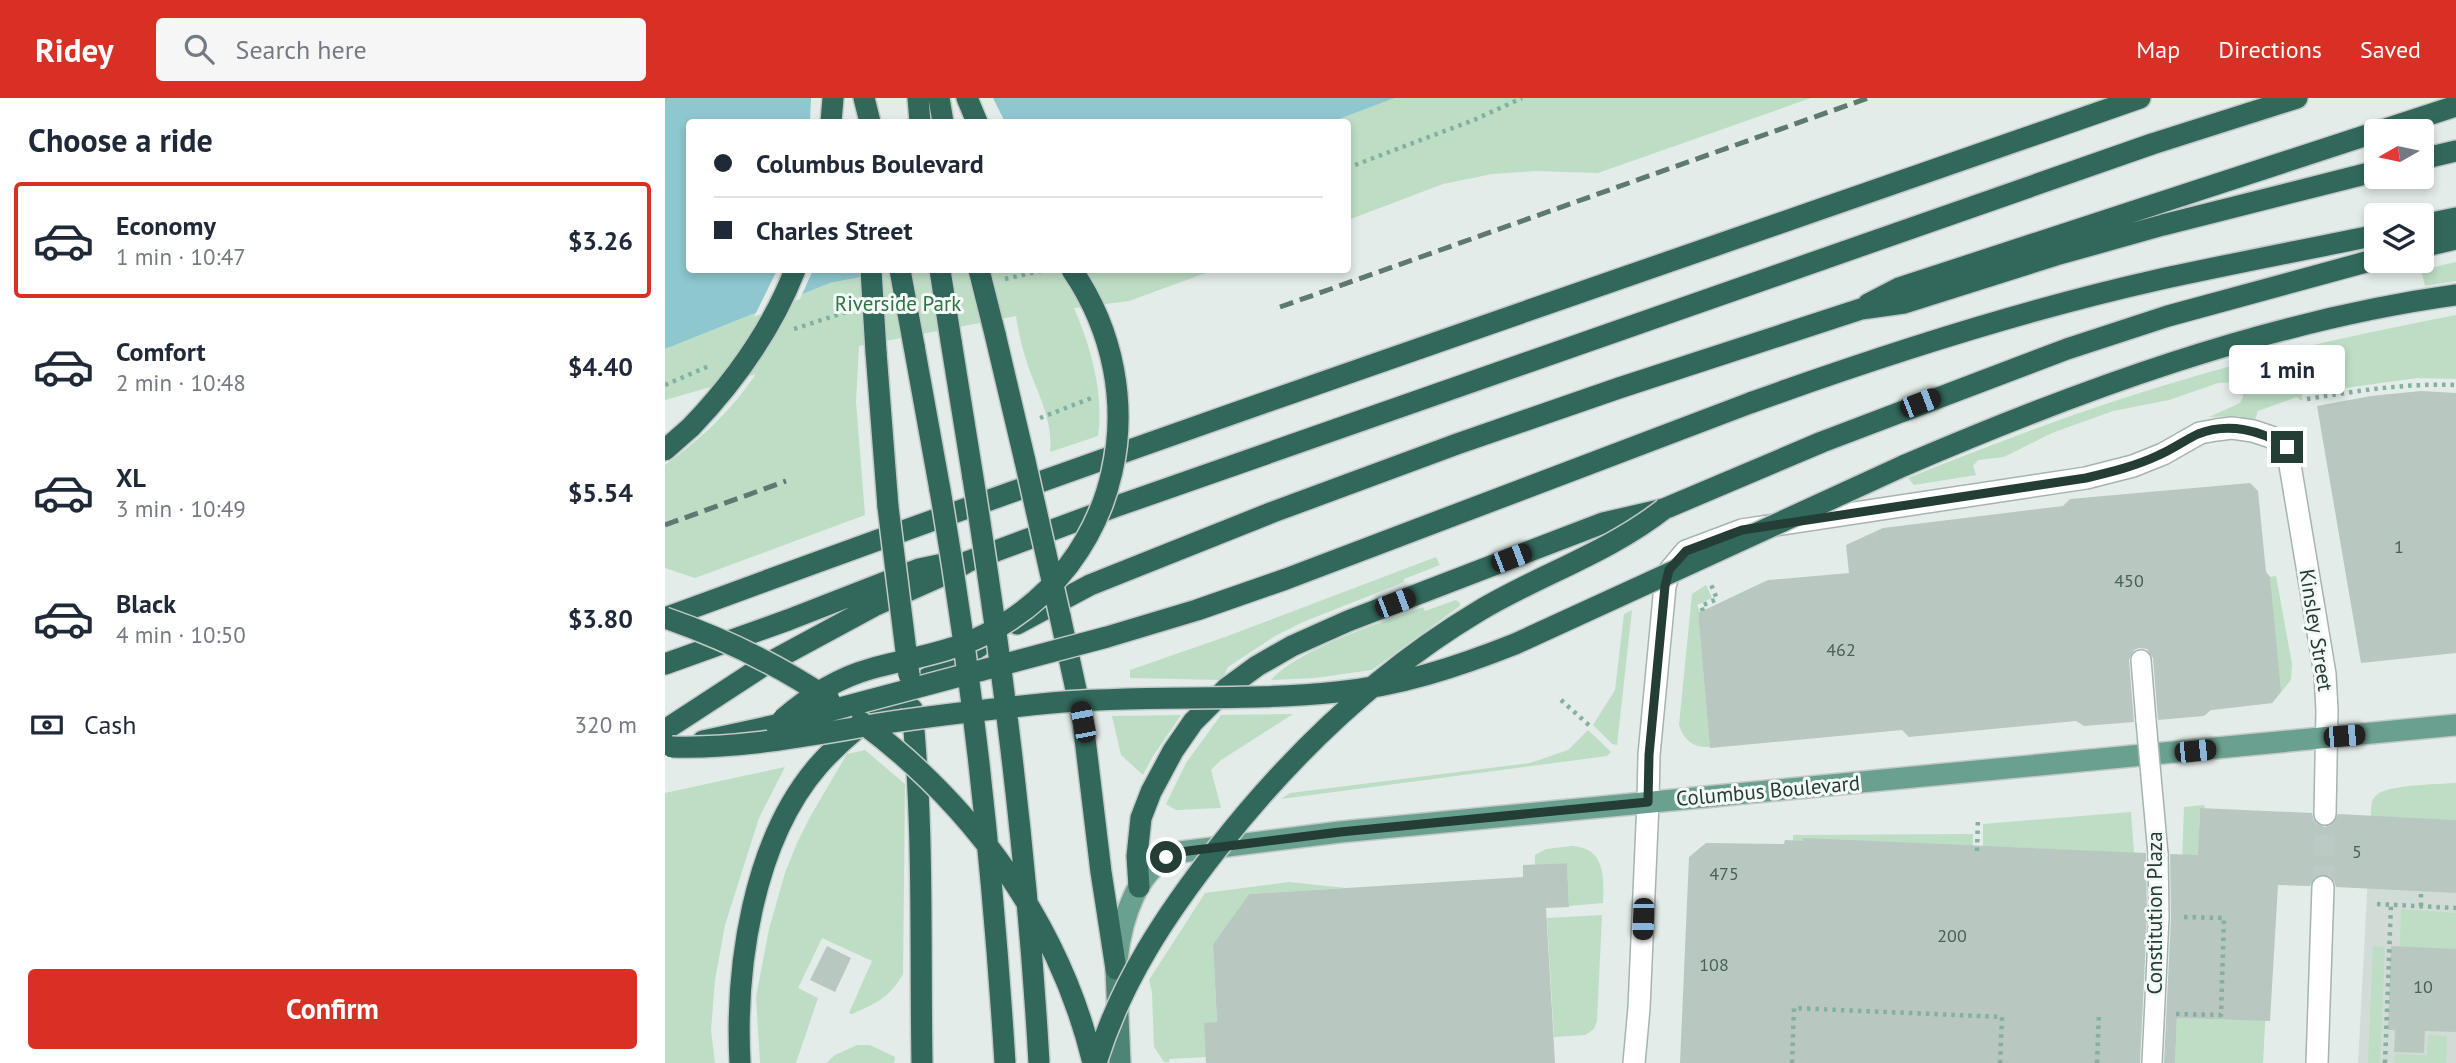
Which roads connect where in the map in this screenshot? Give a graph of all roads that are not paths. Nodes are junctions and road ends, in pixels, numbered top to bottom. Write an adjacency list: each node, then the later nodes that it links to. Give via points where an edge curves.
1 (833, 98): 10 (highway)
2 (862, 98): 11 (highway); 12 (highway)
3 (918, 98): 13 (highway)
4 (939, 98): 14 (highway)
5 (967, 98): 15 (highway)
6 (2140, 98): 8 (highway)
7 (2297, 98): 35 (highway, via 2087,167)
8 (2115, 103): 36 (highway)
9 (2456, 106): 32 (highway, via 1899,288)
10 (831, 119)
11 (861, 119)
12 (869, 119)
13 (920, 119)
14 (942, 119)
15 (976, 119)
16 (2456, 151): 17 (highway)
17 (2434, 156)
18 (2364, 174): 32 (highway, via 2163,225 1904,303)
19 (2456, 218): 20 (highway)
20 (2434, 223)
21 (2364, 238): 39 (highway, bridge, via 2156,280 1884,357 1196,610)
22 (2456, 239): 23 (highway)
23 (2434, 244)
24 (2364, 263): 34 (highway, via 2119,332 1932,399)
25 (794, 273): 33 (highway, bridge, via 757,346 729,385)
26 (871, 273): 49 (highway, bridge, via 888,507 917,771)
27 (901, 273): 50 (highway, bridge, via 940,489 975,730)
28 (940, 273): 51 (highway, bridge, via 1005,698)
29 (980, 273): 47 (highway, bridge, via 1083,722)
30 (1074, 273): 39 (highway, bridge, via 1091,301 1108,347 1118,414 1116,452 1107,489 1075,559 1048,592 999,627 942,652 845,679 810,698)
31 (2456, 295): 42 (highway, bridge, via 2350,315 2180,360 2069,399 1903,466 1515,644 1411,679 1312,694 1052,703 903,720 765,743)
32 (1861, 309): 48 (highway, via 1543,414 1273,512 1090,585 941,670 836,748 789,810 766,862 749,926 739,1010)
33 (665, 450)
34 (1664, 509): 45 (highway, via 1603,523 1348,621 1243,675 1184,735 1147,801 1139,832); 52 (highway, bridge, via 1623,538 1454,626 1379,682 1308,745 1232,830 1163,920 1127,983)
35 (969, 561): 38 (highway, via 919,569); 42 (highway, via 874,606 725,689)
36 (665, 618): 52 (highway, bridge, via 735,646 811,687 880,736 938,789 985,841 1029,905 1070,989)
37 (2141, 660): 56 (street, Constitution Plaza, bridge, via 2158,854)
38 (665, 664)
39 (776, 725): 42 (highway, bridge)
40 (2456, 725): 41 (main road, Columbus Boulevard)
41 (2327, 737): 43 (main road, Columbus Boulevard); 43 (street, Kinsley Street, via 2325,674 2287,447 2253,431 2232,428 2200,433 2142,463 2086,478 1742,530 1686,551 1669,570 1663,605); 44 (street, Kinsley Street)
42 (667, 742)
43 (1648, 802): 45 (main road, Columbus Boulevard, via 1180,852 1161,861); 55 (street)
44 (2325, 814)
45 (1139, 887): 47 (main road, Columbus Boulevard, via 1123,927)
46 (2323, 887): 57 (street)
47 (1116, 969): 53 (highway)
48 (740, 1063)
49 (922, 1063)
50 (1005, 1063)
51 (1039, 1063)
52 (1094, 1063)
53 (1120, 1063)
54 (1622, 1063): 55 (street)
55 (1634, 1063)
56 (2152, 1063)
57 (2316, 1063)

